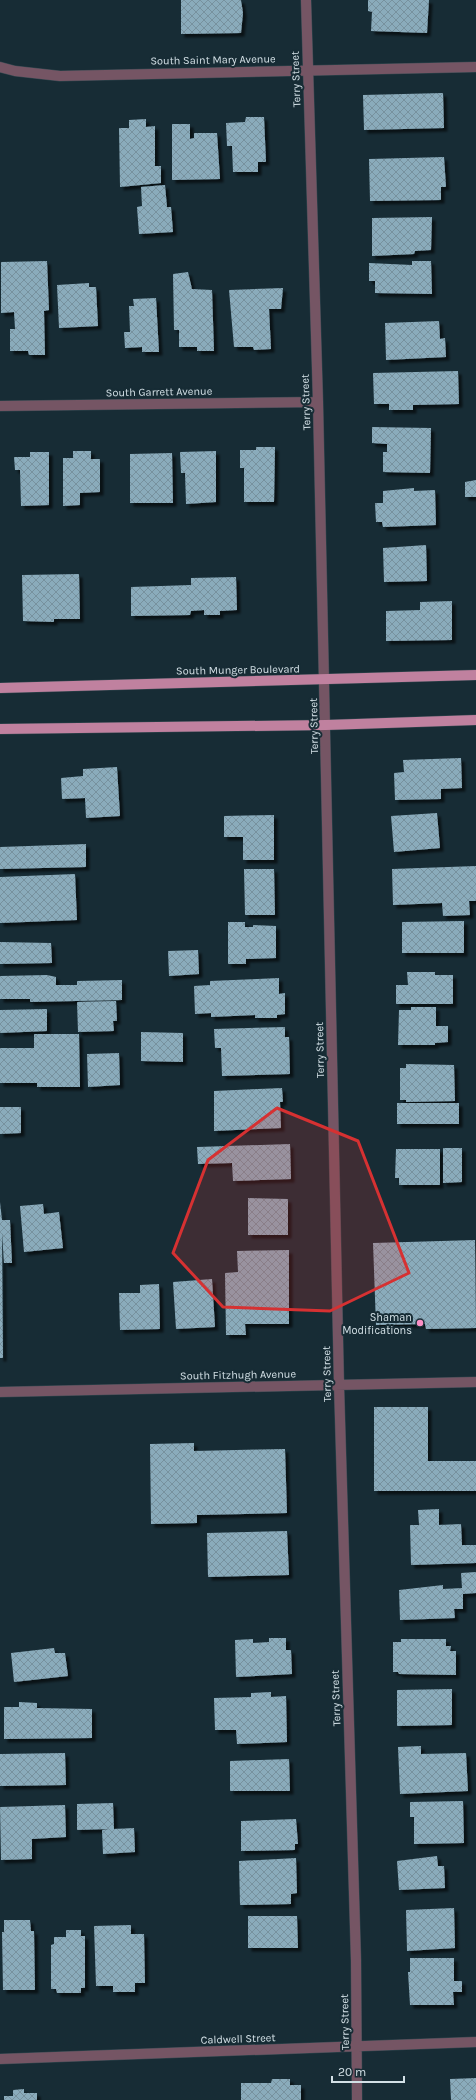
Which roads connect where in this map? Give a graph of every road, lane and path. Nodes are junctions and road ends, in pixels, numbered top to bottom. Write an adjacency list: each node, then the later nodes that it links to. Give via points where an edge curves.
1 (306, 0): 4 (street, Terry Street)
2 (0, 67): 4 (street, South Saint Mary Avenue, via 60,76)
3 (476, 67): 4 (street, South Saint Mary Avenue)
4 (308, 70): 5 (street, Terry Street)
5 (318, 402): 6 (street, South Garrett Avenue); 8 (street, Terry Street)
6 (0, 406)
7 (476, 675): 8 (main road, South Munger Boulevard)
8 (325, 680): 9 (main road, South Munger Boulevard); 11 (street, Terry Street)
9 (0, 688)
10 (476, 720): 11 (main road)
11 (326, 725): 12 (main road); 14 (street, Terry Street)
12 (0, 728)
13 (476, 1382): 14 (street, South Fitzhugh Avenue)
14 (339, 1385): 15 (street, South Fitzhugh Avenue); 17 (street, Terry Street)
15 (0, 1392)
16 (476, 2042): 17 (street, Caldwell Street)
17 (358, 2047): 18 (street, Caldwell Street); 19 (street, Terry Street)
18 (0, 2059)
19 (357, 2100)

